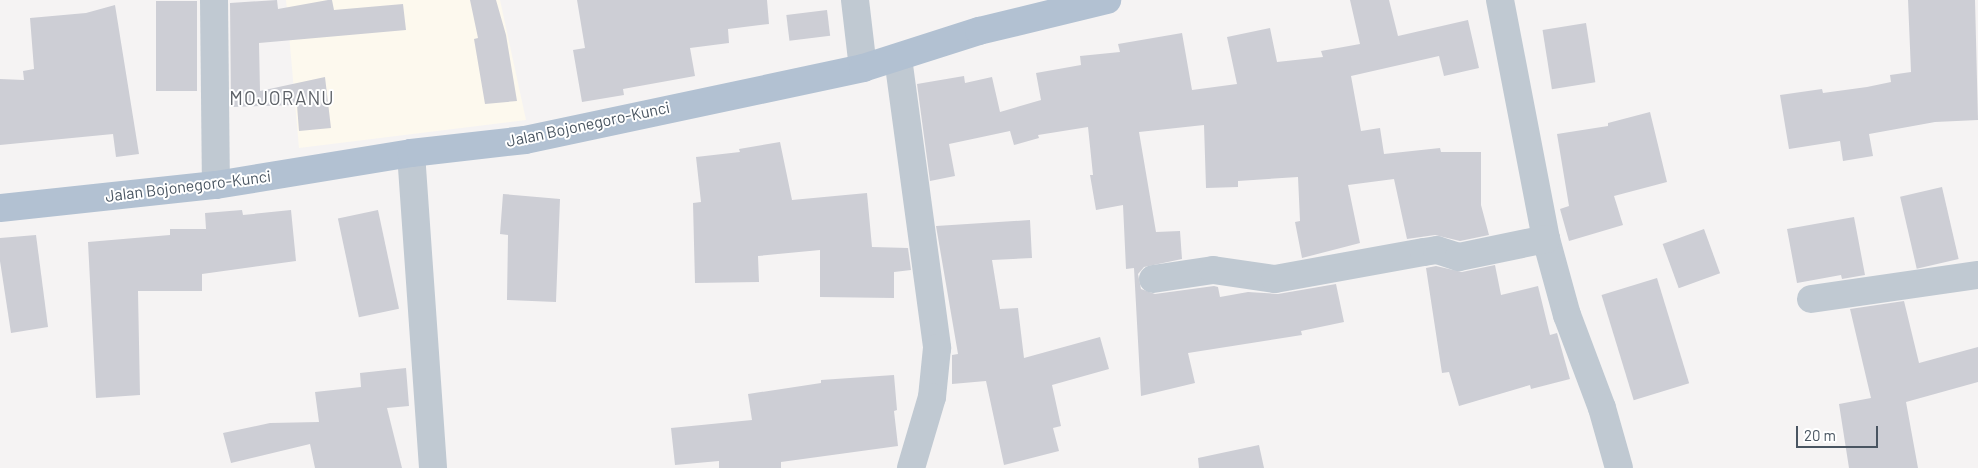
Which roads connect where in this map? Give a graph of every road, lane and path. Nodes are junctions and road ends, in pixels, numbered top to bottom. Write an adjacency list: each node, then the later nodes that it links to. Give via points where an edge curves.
1 (214, 0): 8 (street)
2 (855, 0): 6 (street)
3 (1107, 0): 5 (main road, Jalan Bojonegoro-Kunci, via 978,31)
4 (1500, 0): 10 (street)
5 (898, 58): 6 (main road, Jalan Bojonegoro-Kunci); 15 (street, via 937,348 932,397)
6 (864, 68): 7 (main road, Jalan Bojonegoro-Kunci, via 525,140)
7 (411, 153): 8 (main road, Jalan Bojonegoro-Kunci); 14 (street)
8 (216, 185): 9 (main road, Jalan Bojonegoro-Kunci)
9 (0, 208)
10 (1546, 239): 12 (street, via 1460,257 1437,250 1275,279 1213,270); 16 (street, via 1567,315 1602,408)
11 (1978, 275): 13 (street)
12 (1153, 279)
13 (1811, 299)
14 (432, 468)
15 (911, 468)
16 (1619, 468)

